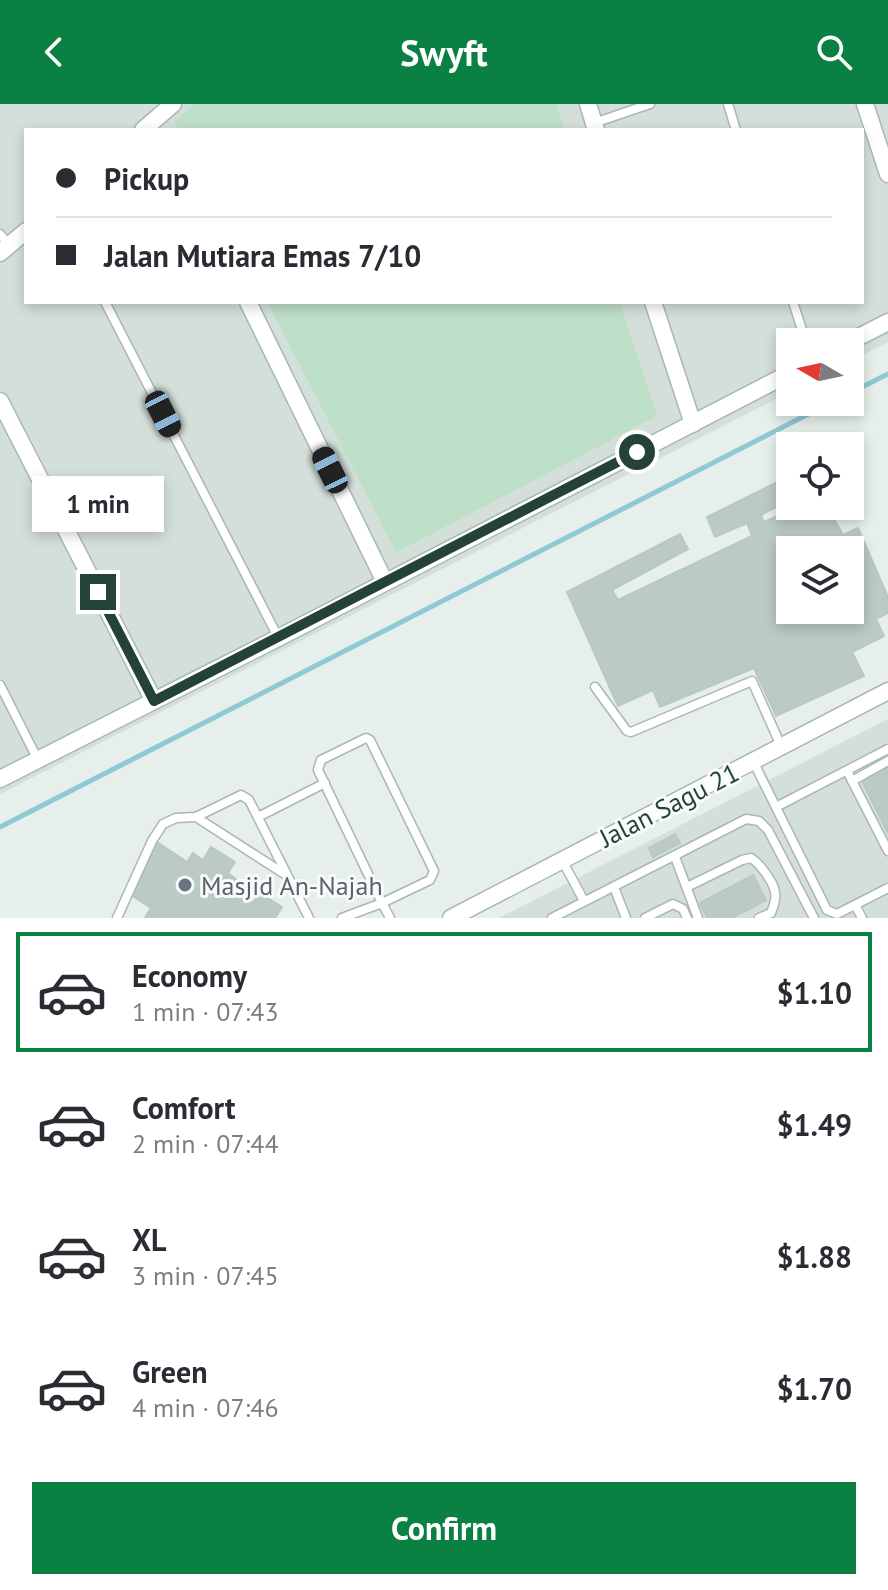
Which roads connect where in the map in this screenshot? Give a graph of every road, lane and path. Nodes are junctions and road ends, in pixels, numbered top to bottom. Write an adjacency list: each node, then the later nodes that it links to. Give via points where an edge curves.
1 (173, 104): 6 (street)
2 (588, 104): 7 (street)
3 (650, 104): 7 (lane)
4 (728, 104): 8 (lane)
5 (865, 104): 9 (street)
6 (160, 124)
7 (595, 126)
8 (735, 128)
9 (888, 174)
10 (24, 232): 11 (street)
11 (3, 244)
12 (106, 304): 23 (lane)
13 (249, 304): 22 (street)
14 (654, 304): 21 (street)
15 (794, 304): 17 (lane)
16 (888, 322): 18 (street)
17 (801, 328)
18 (864, 334)
19 (776, 380): 21 (street)
20 (0, 401): 27 (street)
21 (693, 424): 22 (street)
22 (385, 582): 23 (street)
23 (278, 638): 27 (street)
24 (0, 685): 30 (lane)
25 (595, 687): 28 (lane, via 631,732 752,681)
26 (888, 691): 28 (street, Jalan Sagu 21)
27 (154, 701): 30 (street)
28 (781, 747): 31 (street, Jalan Sagu 21)
29 (888, 749): 33 (lane)
30 (38, 760): 34 (street)
31 (753, 761): 37 (lane); 42 (street, Jalan Sagu 21)
32 (888, 761): 35 (lane)
33 (847, 771): 35 (lane); 37 (lane)
34 (0, 779)
35 (852, 781): 40 (lane)
36 (325, 783): 39 (lane); 48 (lane); 48 (lane, via 318,770 321,760 369,739 434,871 430,880)
37 (776, 807): 50 (lane, via 827,910)
38 (196, 817): 39 (lane, via 241,795); 43 (lane); 51 (lane, via 176,818 159,828)
39 (258, 817): 43 (lane)
40 (888, 851)
41 (675, 857): 44 (lane); 45 (lane); 62 (lane, via 746,819 759,821)
42 (562, 860): 47 (lane); 55 (street, Jalan Sagu 21)
43 (287, 875): 52 (lane)
44 (614, 887): 47 (lane); 57 (lane)
45 (687, 887): 60 (lane); 61 (lane, via 751,858 775,892 771,913)
46 (888, 888): 49 (lane)
47 (584, 901): 56 (lane)
48 (382, 903): 53 (lane); 54 (lane)
49 (855, 905): 50 (lane); 63 (lane)
50 (845, 914)
51 (117, 918)
52 (309, 918)
53 (342, 918)
54 (390, 918)
55 (451, 918)
56 (552, 918)
57 (626, 918)
58 (645, 918): 59 (lane, via 673,904)
59 (687, 918)
60 (698, 918)
61 (759, 918)
62 (814, 918)
63 (862, 918)

